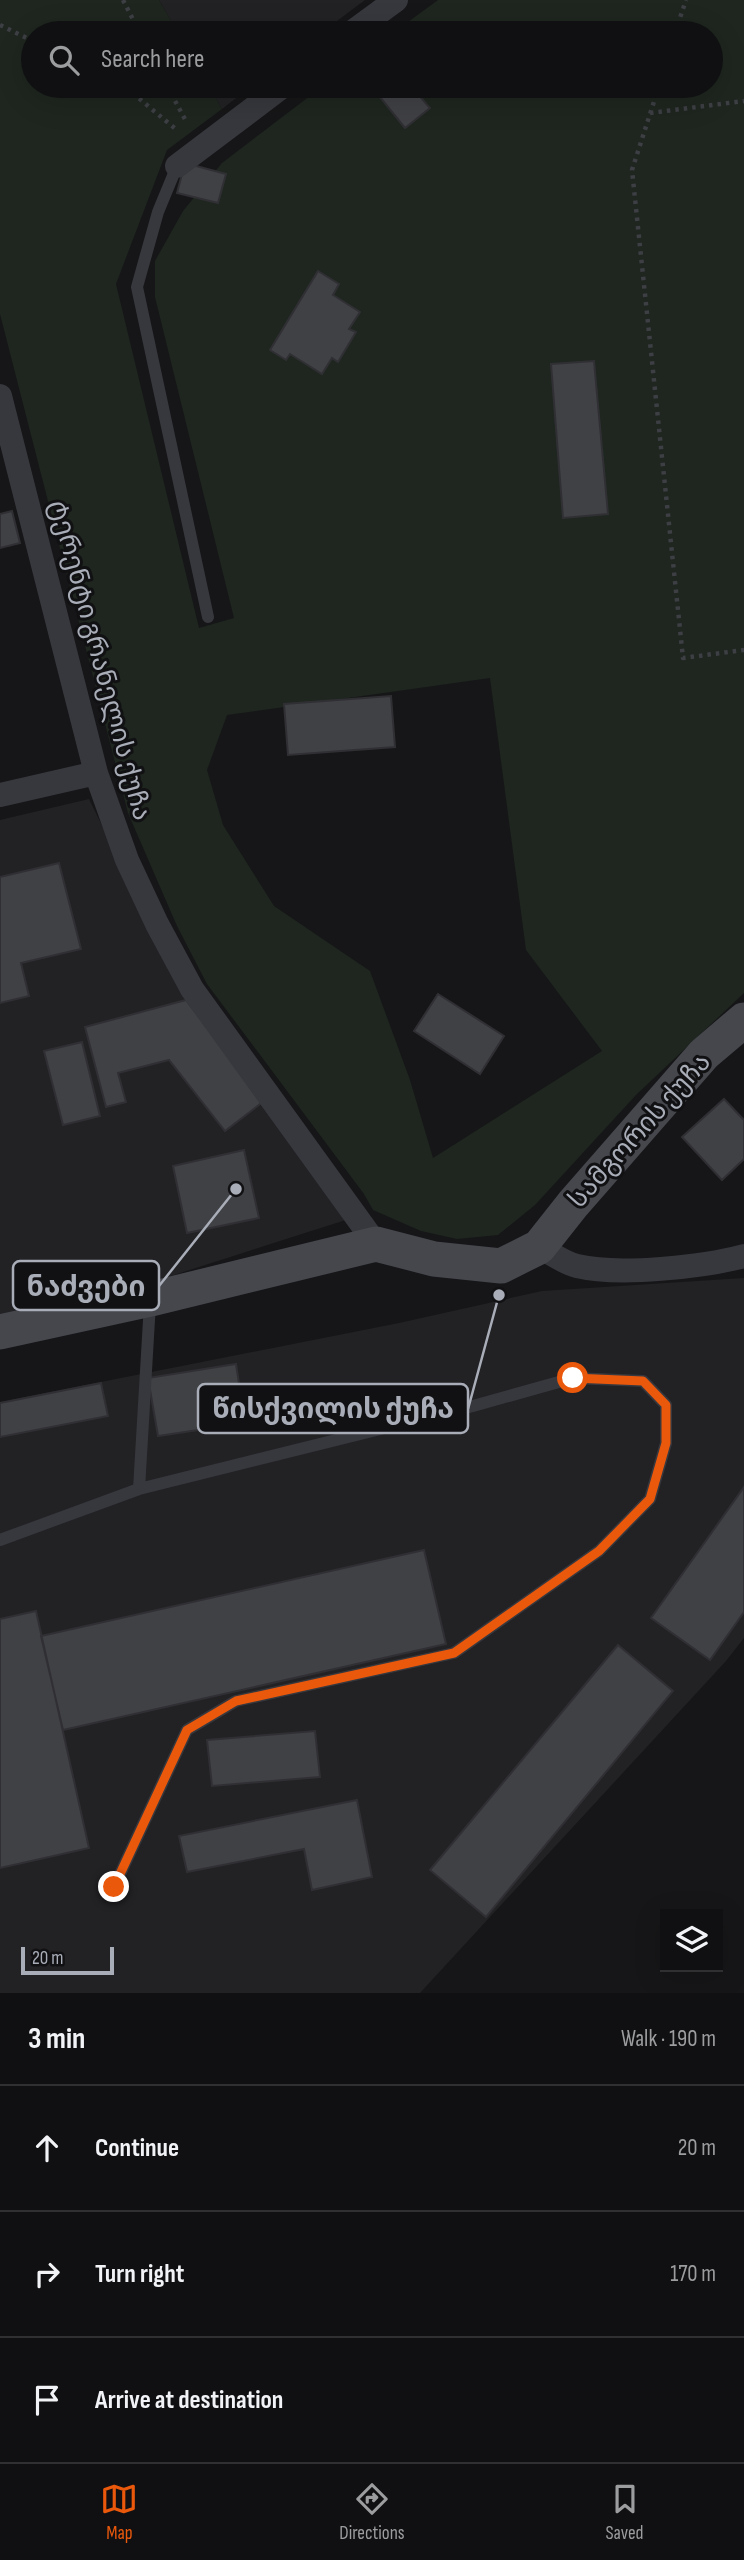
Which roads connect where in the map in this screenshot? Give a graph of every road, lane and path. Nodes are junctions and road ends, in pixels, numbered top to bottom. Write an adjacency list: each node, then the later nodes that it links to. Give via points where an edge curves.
1 (123, 0): 4 (path)
2 (396, 0): 5 (street)
3 (686, 0): 6 (path)
4 (134, 21)
5 (367, 21)
6 (679, 21)
7 (0, 25): 8 (path)
8 (21, 35)
9 (138, 98): 15 (path)
10 (173, 98): 15 (path)
11 (267, 98): 15 (street)
12 (655, 98): 14 (path)
13 (744, 101): 14 (path)
14 (650, 113): 19 (path, via 632,170 683,658)
15 (200, 149): 16 (street)
16 (177, 166): 18 (lane, via 158,212 137,287)
17 (0, 396): 20 (street, ტერენტი გრანელის ქუჩა)
18 (208, 617)
19 (744, 650)
20 (96, 773): 21 (street); 23 (street, ტერენტი გრანელის ქუჩა, via 127,860 192,989)
21 (0, 795)
22 (744, 1020): 24 (street, სამგორის ქუჩა, via 704,1054)
23 (376, 1244): 24 (street, სამგორის ქუჩა, via 434,1259 501,1266); 26 (street, სამგორის ქუჩა)
24 (539, 1247): 25 (street, via 576,1266 620,1270 715,1264)
25 (744, 1256)
26 (150, 1299): 27 (street, სამგორის ქუჩა); 28 (lane)
27 (0, 1332)
28 (139, 1489): 29 (lane); 30 (lane, via 573,1378 643,1381 666,1405 666,1443 650,1499 599,1551 454,1653 236,1701 187,1730)
29 (0, 1540)
30 (114, 1887)

